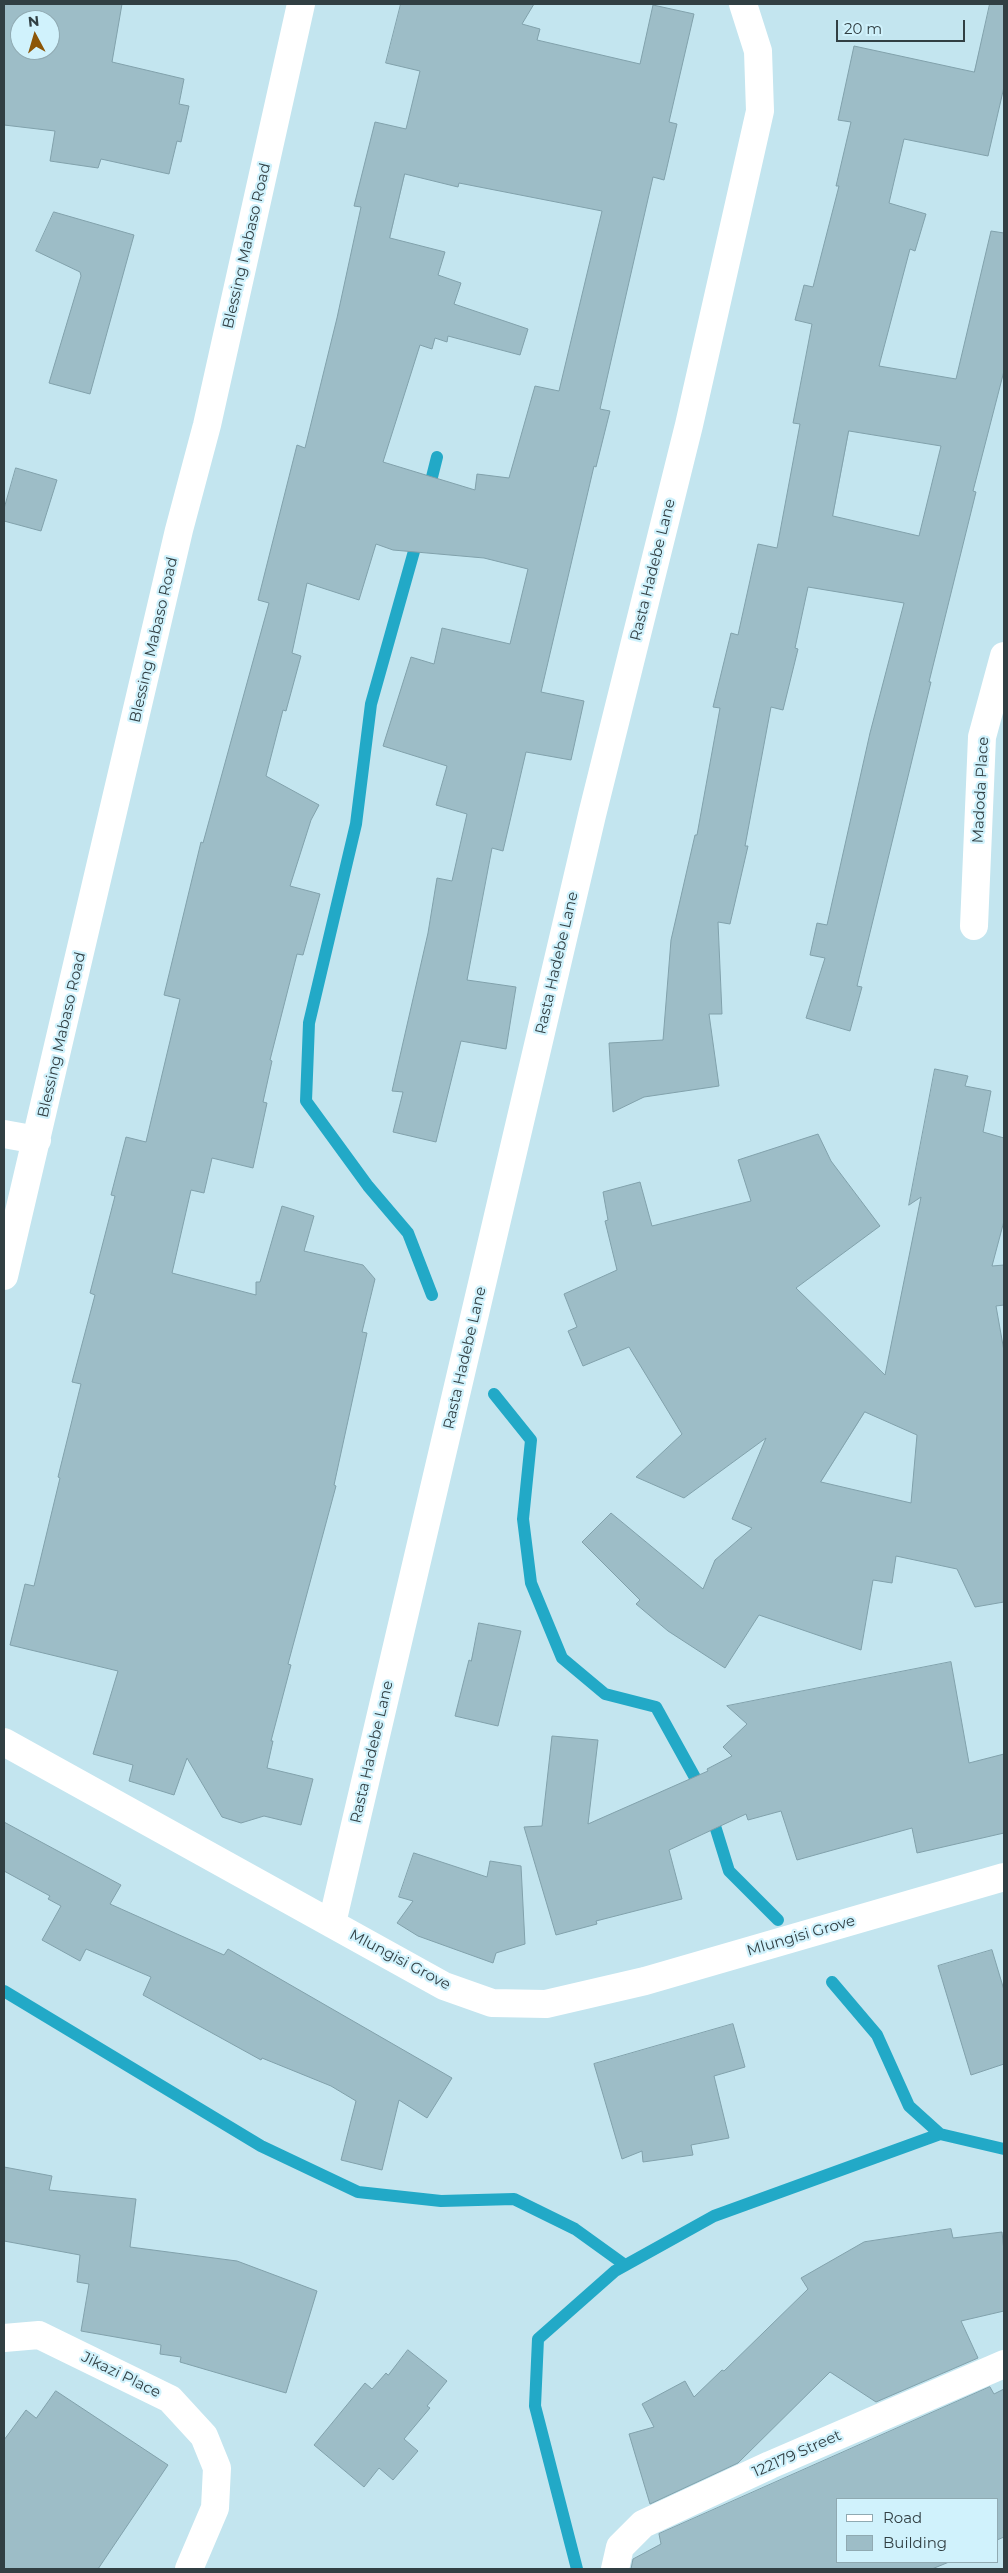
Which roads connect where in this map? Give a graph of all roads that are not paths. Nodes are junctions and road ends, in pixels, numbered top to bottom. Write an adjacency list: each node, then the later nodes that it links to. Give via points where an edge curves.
1 (301, 4): 6 (street, Blessing Mabaso Road, via 207,425 179,530)
2 (743, 4): 10 (street, Rasta Hadebe Lane, via 758,51 760,111 689,425 589,825)
3 (1004, 656): 4 (street, Madoda Place, via 982,738)
4 (974, 926)
5 (4, 1134): 6 (street)
6 (37, 1140): 7 (street, Blessing Mabaso Road)
7 (4, 1276)
8 (4, 1742): 10 (street, Mlungisi Grove)
9 (1004, 1877): 10 (street, Mlungisi Grove, via 645,1981 546,2004 492,2003 444,1986)
10 (332, 1923)
11 (4, 2338): 13 (street, Jikazi Place, via 39,2336 170,2399 204,2436 217,2468 215,2508)
12 (1004, 2364): 14 (street, 122179 Street, via 643,2524 620,2547)
13 (189, 2569)
14 (615, 2569)

